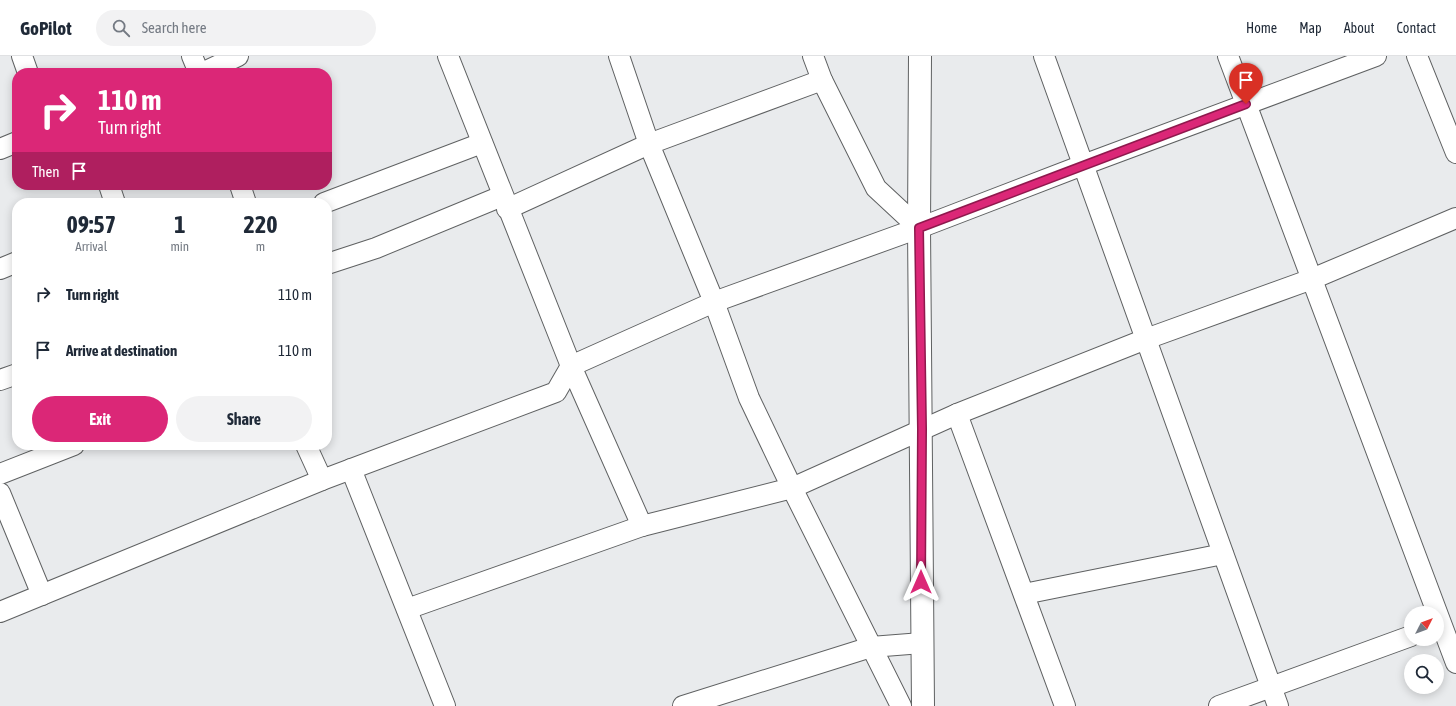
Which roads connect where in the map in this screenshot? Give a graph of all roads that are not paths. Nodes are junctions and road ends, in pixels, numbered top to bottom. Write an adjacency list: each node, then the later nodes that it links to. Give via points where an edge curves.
1 (22, 56): 12 (street)
2 (192, 56): 13 (street)
3 (238, 56): 14 (street)
4 (448, 56): 17 (street)
5 (619, 56): 19 (street)
6 (813, 56): 15 (street)
7 (920, 56): 26 (main road)
8 (1044, 56): 22 (street)
9 (1228, 56): 16 (street)
10 (1376, 56): 16 (street)
11 (1417, 56): 21 (street)
12 (26, 68)
13 (198, 68)
14 (212, 68)
15 (822, 80): 19 (street); 26 (street, via 876,188)
16 (1246, 104): 22 (street); 30 (street)
17 (482, 143): 23 (street); 24 (street)
18 (12, 144): 20 (street)
19 (649, 144): 24 (street); 31 (street)
20 (0, 148)
21 (1456, 153)
22 (1083, 165): 26 (street); 32 (street)
23 (332, 200)
24 (505, 202): 27 (street); 33 (street)
25 (1456, 218): 30 (street)
26 (919, 228): 31 (street); 37 (main road)
27 (332, 262)
28 (12, 264): 29 (street)
29 (0, 269)
30 (1312, 278): 32 (street); 51 (street)
31 (714, 302): 33 (street); 43 (street, via 749,398)
32 (1146, 339): 36 (street); 46 (street)
33 (572, 366): 40 (street, via 556,392); 45 (street)
34 (12, 376): 35 (street)
35 (0, 380)
36 (957, 414): 37 (street); 47 (street)
37 (922, 429): 43 (street); 53 (main road)
38 (61, 450): 41 (street)
39 (308, 450): 42 (street)
40 (351, 469): 42 (street); 49 (street)
41 (0, 474)
42 (322, 480): 48 (street)
43 (792, 488): 45 (street); 54 (street)
44 (0, 493): 48 (street)
45 (642, 526): 49 (street)
46 (1223, 554): 47 (street); 56 (street)
47 (1024, 594): 61 (street)
48 (42, 595): 50 (street)
49 (407, 609): 57 (street)
50 (0, 612)
51 (1445, 623): 55 (street)
52 (1404, 639): 56 (street)
53 (922, 643): 54 (street); 60 (main road)
54 (871, 647): 58 (street); 59 (street)
55 (1456, 663)
56 (1271, 687): 62 (street); 63 (street)
57 (445, 706)
58 (683, 706)
59 (901, 706)
60 (923, 706)
61 (1064, 706)
62 (1219, 706)
63 (1278, 706)

